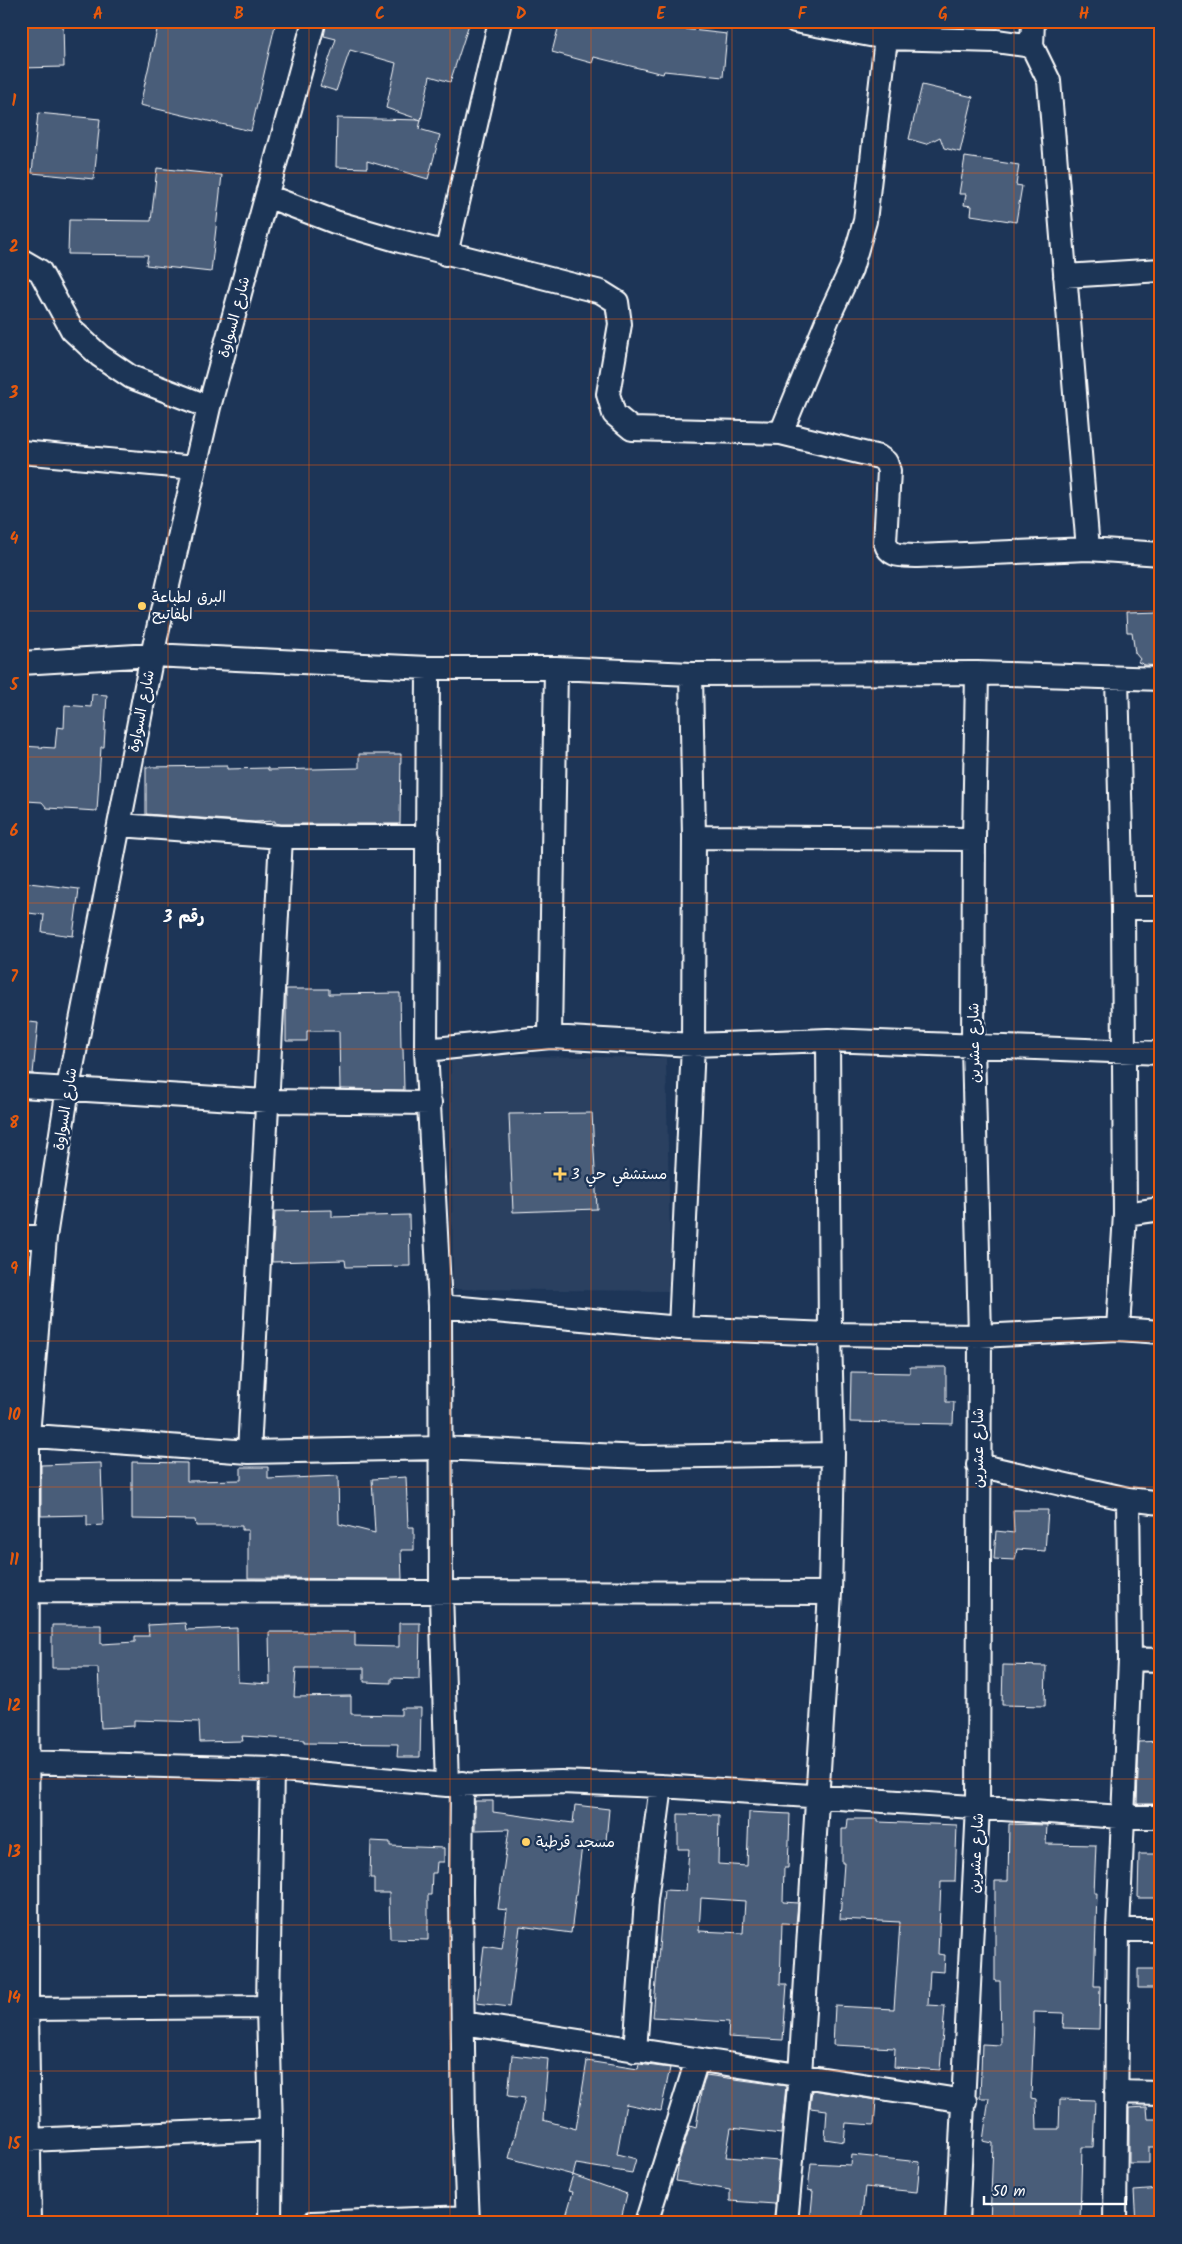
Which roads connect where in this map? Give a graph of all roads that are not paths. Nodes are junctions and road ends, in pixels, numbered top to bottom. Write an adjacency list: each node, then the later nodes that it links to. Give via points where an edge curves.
1 (314, 21): 7 (street, شارع السواوة)
2 (500, 21): 8 (street)
3 (795, 21): 5 (street)
4 (1033, 21): 6 (street)
5 (886, 38): 6 (street, via 996,41); 13 (street, via 865,221 851,269)
6 (1032, 46): 11 (street, via 1049,81)
7 (267, 196): 8 (street, via 335,222); 12 (street, شارع السواوة)
8 (446, 254): 13 (street, via 601,292 617,302 620,324 608,394 614,414 632,428)
9 (21, 260): 12 (street, via 40,271 72,330 100,356 131,377)
10 (1161, 270): 11 (street)
11 (1065, 276): 16 (street)
12 (209, 407): 15 (street, شارع السواوة)
13 (781, 433): 16 (street, via 879,457 886,462 889,471 885,542 892,554 926,556)
14 (21, 452): 15 (street)
15 (195, 468): 18 (street, شارع السواوة)
16 (1088, 549): 17 (street)
17 (1161, 554)
18 (152, 655): 19 (street); 20 (street); 26 (street, شارع السواوة)
19 (21, 662)
20 (428, 668): 21 (street); 28 (street)
21 (556, 668): 23 (street); 33 (street)
22 (977, 673): 23 (street); 24 (street); 30 (street, شارع عشرين)
23 (691, 674): 29 (street)
24 (1117, 679): 25 (street); 31 (street)
25 (1161, 679)
26 (120, 825): 27 (street); 41 (street, شارع السواوة)
27 (281, 837): 28 (street); 42 (street)
28 (428, 837): 37 (street)
29 (694, 837): 30 (street); 35 (street)
30 (974, 839): 36 (street, شارع عشرين)
31 (1123, 908): 32 (street); 38 (street)
32 (1161, 908)
33 (550, 1037): 35 (street); 37 (street)
34 (828, 1040): 35 (street); 36 (street); 52 (street)
35 (693, 1045): 49 (street)
36 (973, 1045): 38 (street); 53 (street, شارع عشرين)
37 (426, 1050): 43 (street)
38 (1123, 1053): 39 (street); 45 (street)
39 (1161, 1053)
40 (21, 1086): 41 (street)
41 (68, 1088): 42 (street); 47 (street, شارع السواوة)
42 (267, 1100): 43 (street); 56 (street)
43 (430, 1103): 48 (street)
44 (1161, 1209): 45 (street)
45 (1124, 1214): 50 (street)
46 (21, 1237): 47 (street)
47 (45, 1237): 54 (street, شارع السواوة)
48 (440, 1306): 49 (street); 55 (street)
49 (680, 1328): 52 (street)
50 (1118, 1329): 51 (street); 53 (street)
51 (1161, 1332)
52 (830, 1334): 53 (street); 57 (street)
53 (980, 1336): 58 (street, شارع عشرين)
54 (24, 1435): 56 (street); 62 (street, شارع السواوة)
55 (440, 1448): 56 (street); 57 (street, via 642,1457); 61 (street)
56 (250, 1452)
57 (833, 1454): 63 (street)
58 (978, 1465): 59 (street); 71 (street, شارع عشرين)
59 (1128, 1499): 60 (street); 64 (street)
60 (1161, 1503)
61 (441, 1591): 62 (street); 63 (street); 68 (street)
62 (27, 1592): 66 (street, شارع السواوة)
63 (830, 1593): 70 (street)
64 (1130, 1659): 65 (street); 72 (street)
65 (1161, 1660)
66 (25, 1763): 67 (street); 76 (street, شارع السواوة)
67 (272, 1769): 68 (street); 77 (street)
68 (454, 1784): 69 (street, via 561,1782); 79 (street)
69 (662, 1786): 70 (street); 80 (street, via 646,1900)
70 (818, 1797): 71 (street); 82 (street)
71 (978, 1807): 72 (street); 85 (street, شارع عشرين)
72 (1122, 1817): 73 (street); 74 (street)
73 (1161, 1817)
74 (1118, 1930): 75 (street); 83 (street)
75 (1161, 1930)
76 (24, 1948): 78 (street, شارع السواوة)
77 (268, 2007): 78 (street); 86 (street)
78 (27, 2008): 87 (street, شارع السواوة)
79 (463, 2023): 80 (street); 88 (street)
80 (635, 2050): 81 (street)
81 (697, 2060): 82 (street); 92 (street)
82 (800, 2075): 85 (street); 93 (street)
83 (1116, 2092): 84 (street); 95 (street)
84 (1161, 2093)
85 (965, 2101): 94 (street, شارع عشرين)
86 (271, 2128): 87 (street); 90 (street)
87 (29, 2140): 89 (street, شارع السواوة)
88 (468, 2220): 91 (street)
89 (30, 2223)
90 (270, 2223)
91 (312, 2223)
92 (646, 2223)
93 (786, 2223)
94 (957, 2223)
95 (1114, 2223)

